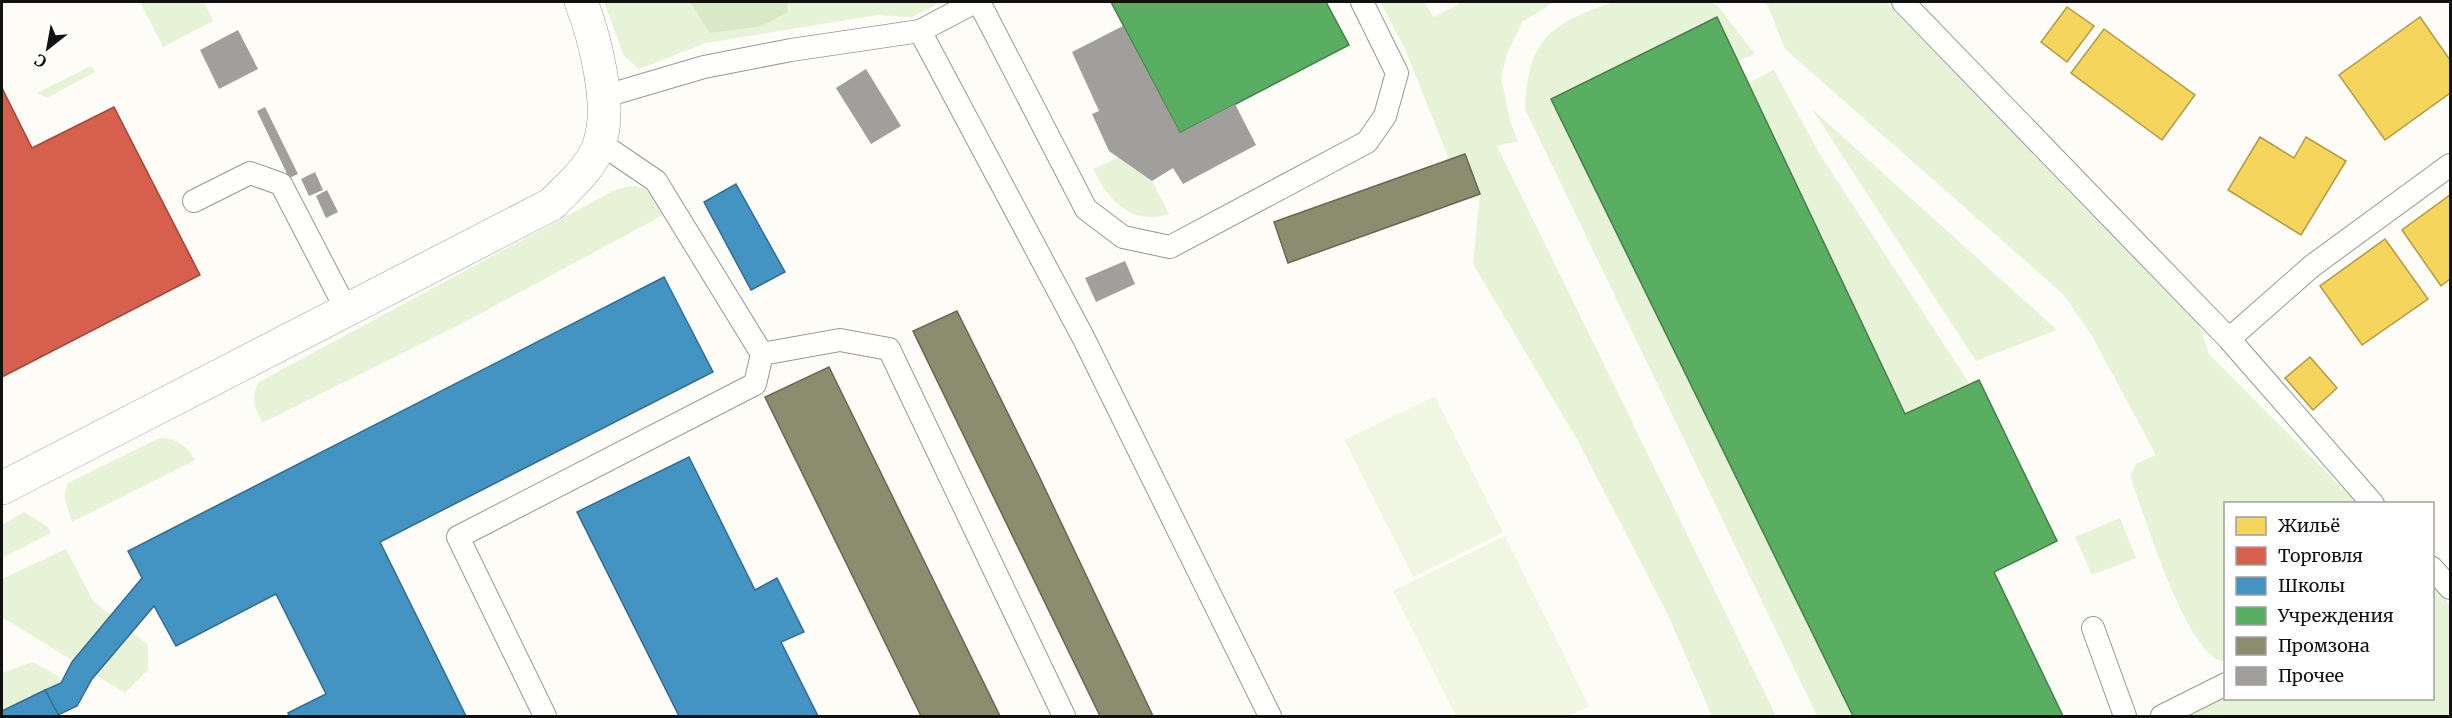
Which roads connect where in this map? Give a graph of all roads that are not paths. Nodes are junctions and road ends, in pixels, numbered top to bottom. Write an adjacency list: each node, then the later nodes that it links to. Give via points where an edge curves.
1 (581, 2): 6 (street, via 599,61)
2 (977, 2): 3 (lane, via 1086,209 1123,237 1170,247 1367,142 1385,116 1397,73); 5 (lane)
3 (1362, 2)
4 (1903, 2): 11 (lane)
5 (920, 31): 6 (lane, via 715,65); 21 (lane, via 1083,337)
6 (602, 97): 7 (street)
7 (600, 143): 10 (street, via 589,164 552,204); 12 (lane, via 656,181)
8 (2451, 165): 11 (lane, via 2312,266)
9 (194, 201): 10 (lane, via 250,173 281,184)
10 (347, 311): 13 (street)
11 (2229, 339): 14 (lane)
12 (762, 354): 19 (lane, via 755,384 458,537); 20 (lane, via 840,340 889,350)
13 (2, 488)
14 (2371, 502)
15 (2434, 569): 16 (lane)
16 (2451, 588)
17 (2093, 628): 22 (lane)
18 (2224, 685): 23 (lane)
19 (545, 717)
20 (1064, 717)
21 (1270, 717)
22 (2125, 717)
23 (2162, 717)

